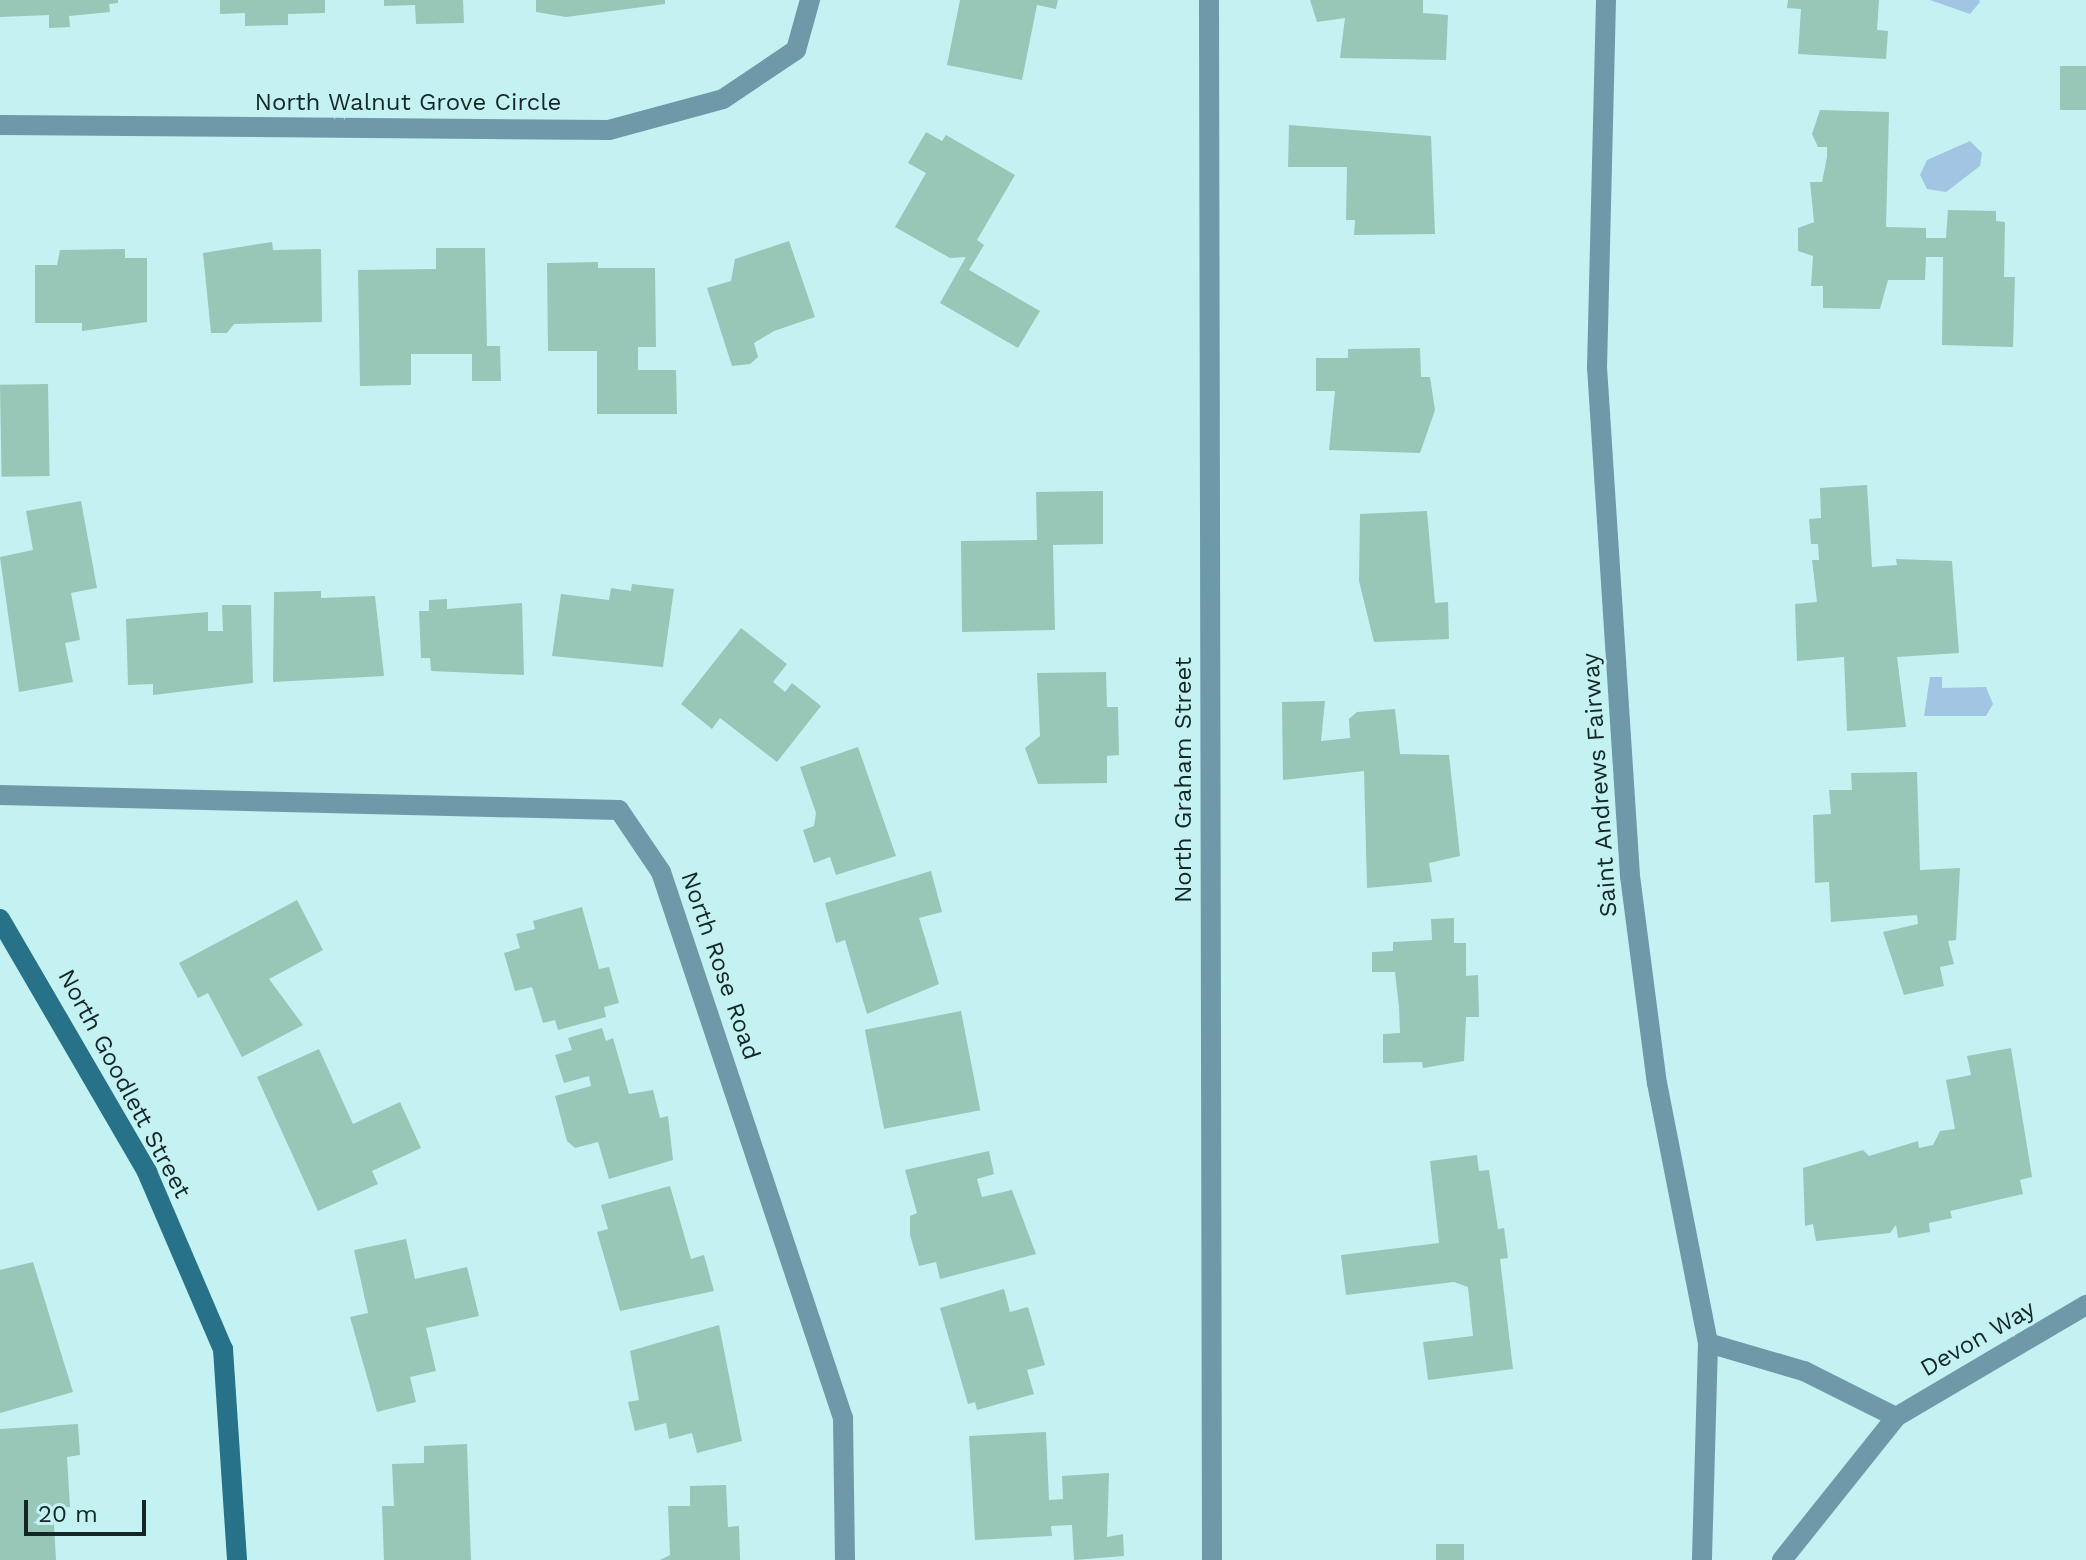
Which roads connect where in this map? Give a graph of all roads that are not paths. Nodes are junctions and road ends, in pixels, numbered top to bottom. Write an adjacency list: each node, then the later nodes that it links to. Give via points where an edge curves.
1 (810, 0): 4 (street, North Walnut Grove Circle, via 796,50 723,99 609,130)
2 (1209, 0): 12 (street, North Graham Street)
3 (1606, 0): 8 (street, Saint Andrews Fairway, via 1597,367 1630,876 1657,1083)
4 (0, 125)
5 (0, 795): 11 (street, North Rose Road, via 619,810 661,872 843,1418)
6 (0, 919): 10 (main road, North Goodlett Street, via 147,1172 223,1349)
7 (2086, 1305): 9 (street, Devon Way)
8 (1708, 1343): 9 (street, via 1804,1371); 13 (street, Saint Andrews Fairway)
9 (1896, 1417): 14 (street, Devon Way)
10 (237, 1560)
11 (845, 1560)
12 (1212, 1560)
13 (1702, 1560)
14 (1782, 1560)

